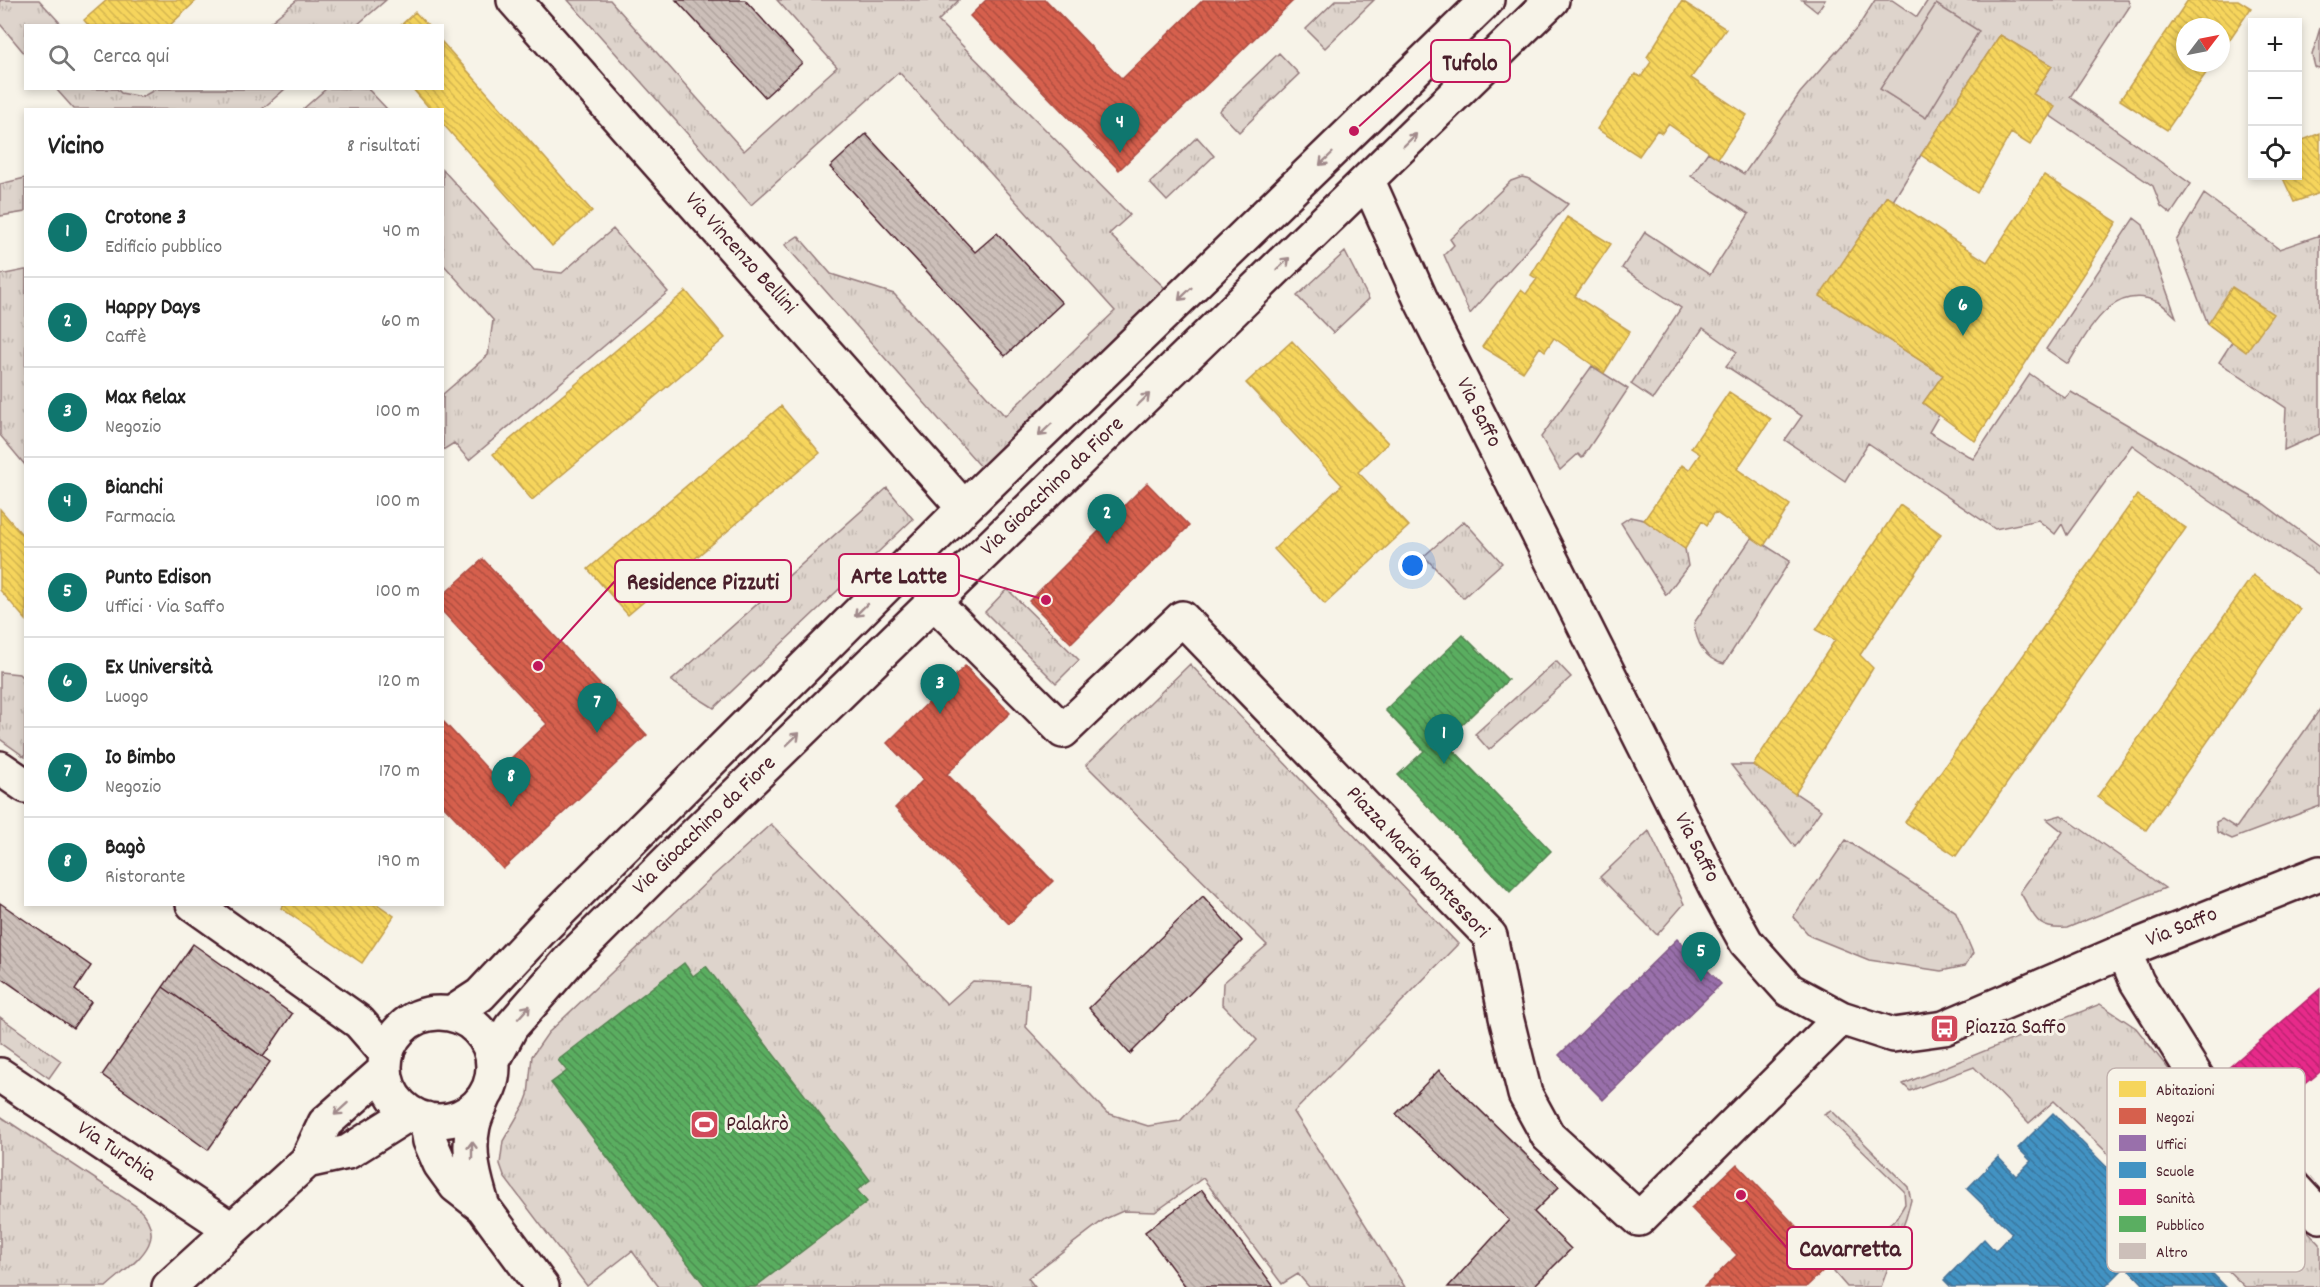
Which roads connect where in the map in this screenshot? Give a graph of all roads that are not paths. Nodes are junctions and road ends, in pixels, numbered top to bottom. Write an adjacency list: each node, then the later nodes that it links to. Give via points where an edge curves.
1 (514, 0): 5 (street, Via Vincenzo Bellini)
2 (1488, 0): 5 (street, Via Gioacchino da Fiore, one-way to 5)
3 (1552, 0): 4 (street, Via Gioacchino da Fiore, one-way to 3)
4 (1368, 181): 6 (street, Via Gioacchino da Fiore, one-way to 4); 13 (street, Via Saffo, via 1421,300 1746,942 1789,990)
5 (964, 508): 12 (street, Via Gioacchino da Fiore, one-way to 12, via 480,995)
6 (934, 602): 13 (street, Piazza Maria Montessori, via 1063,730 1182,618 1490,936 1525,1094 1548,1136 1639,1219); 16 (street, Via Gioacchino da Fiore, one-way to 6, via 511,1027 571,958)
7 (0, 768): 8 (street)
8 (24, 785)
9 (2320, 873): 11 (street, Via Saffo)
10 (196, 906): 14 (street)
11 (2124, 951): 13 (street, Via Saffo, via 1944,1028 1893,1035); 18 (street, via 2137,982)
12 (451, 1014): 15 (street, via 435,1012); 16 (street, via 479,1031 489,1045)
13 (1841, 1018)
14 (359, 1022): 15 (street); 17 (street)
15 (404, 1025): 17 (street, via 393,1038)
16 (493, 1061): 20 (street)
17 (385, 1062): 21 (street, via 388,1087 397,1102); 22 (street, one-way to 22, via 325,1123)
18 (2191, 1068)
19 (0, 1075): 26 (street, Via Turchia)
20 (485, 1095): 21 (street, via 460,1117 443,1121); 24 (street, one-way to 20, via 472,1174 471,1149 473,1126)
21 (418, 1116): 22 (street, via 348,1152); 24 (street, via 456,1186)
22 (307, 1161): 26 (street)
23 (2305, 1199): 25 (street)
24 (483, 1207): 28 (street)
25 (2320, 1215)
26 (231, 1229): 27 (street)
27 (169, 1287)
28 (542, 1287)

